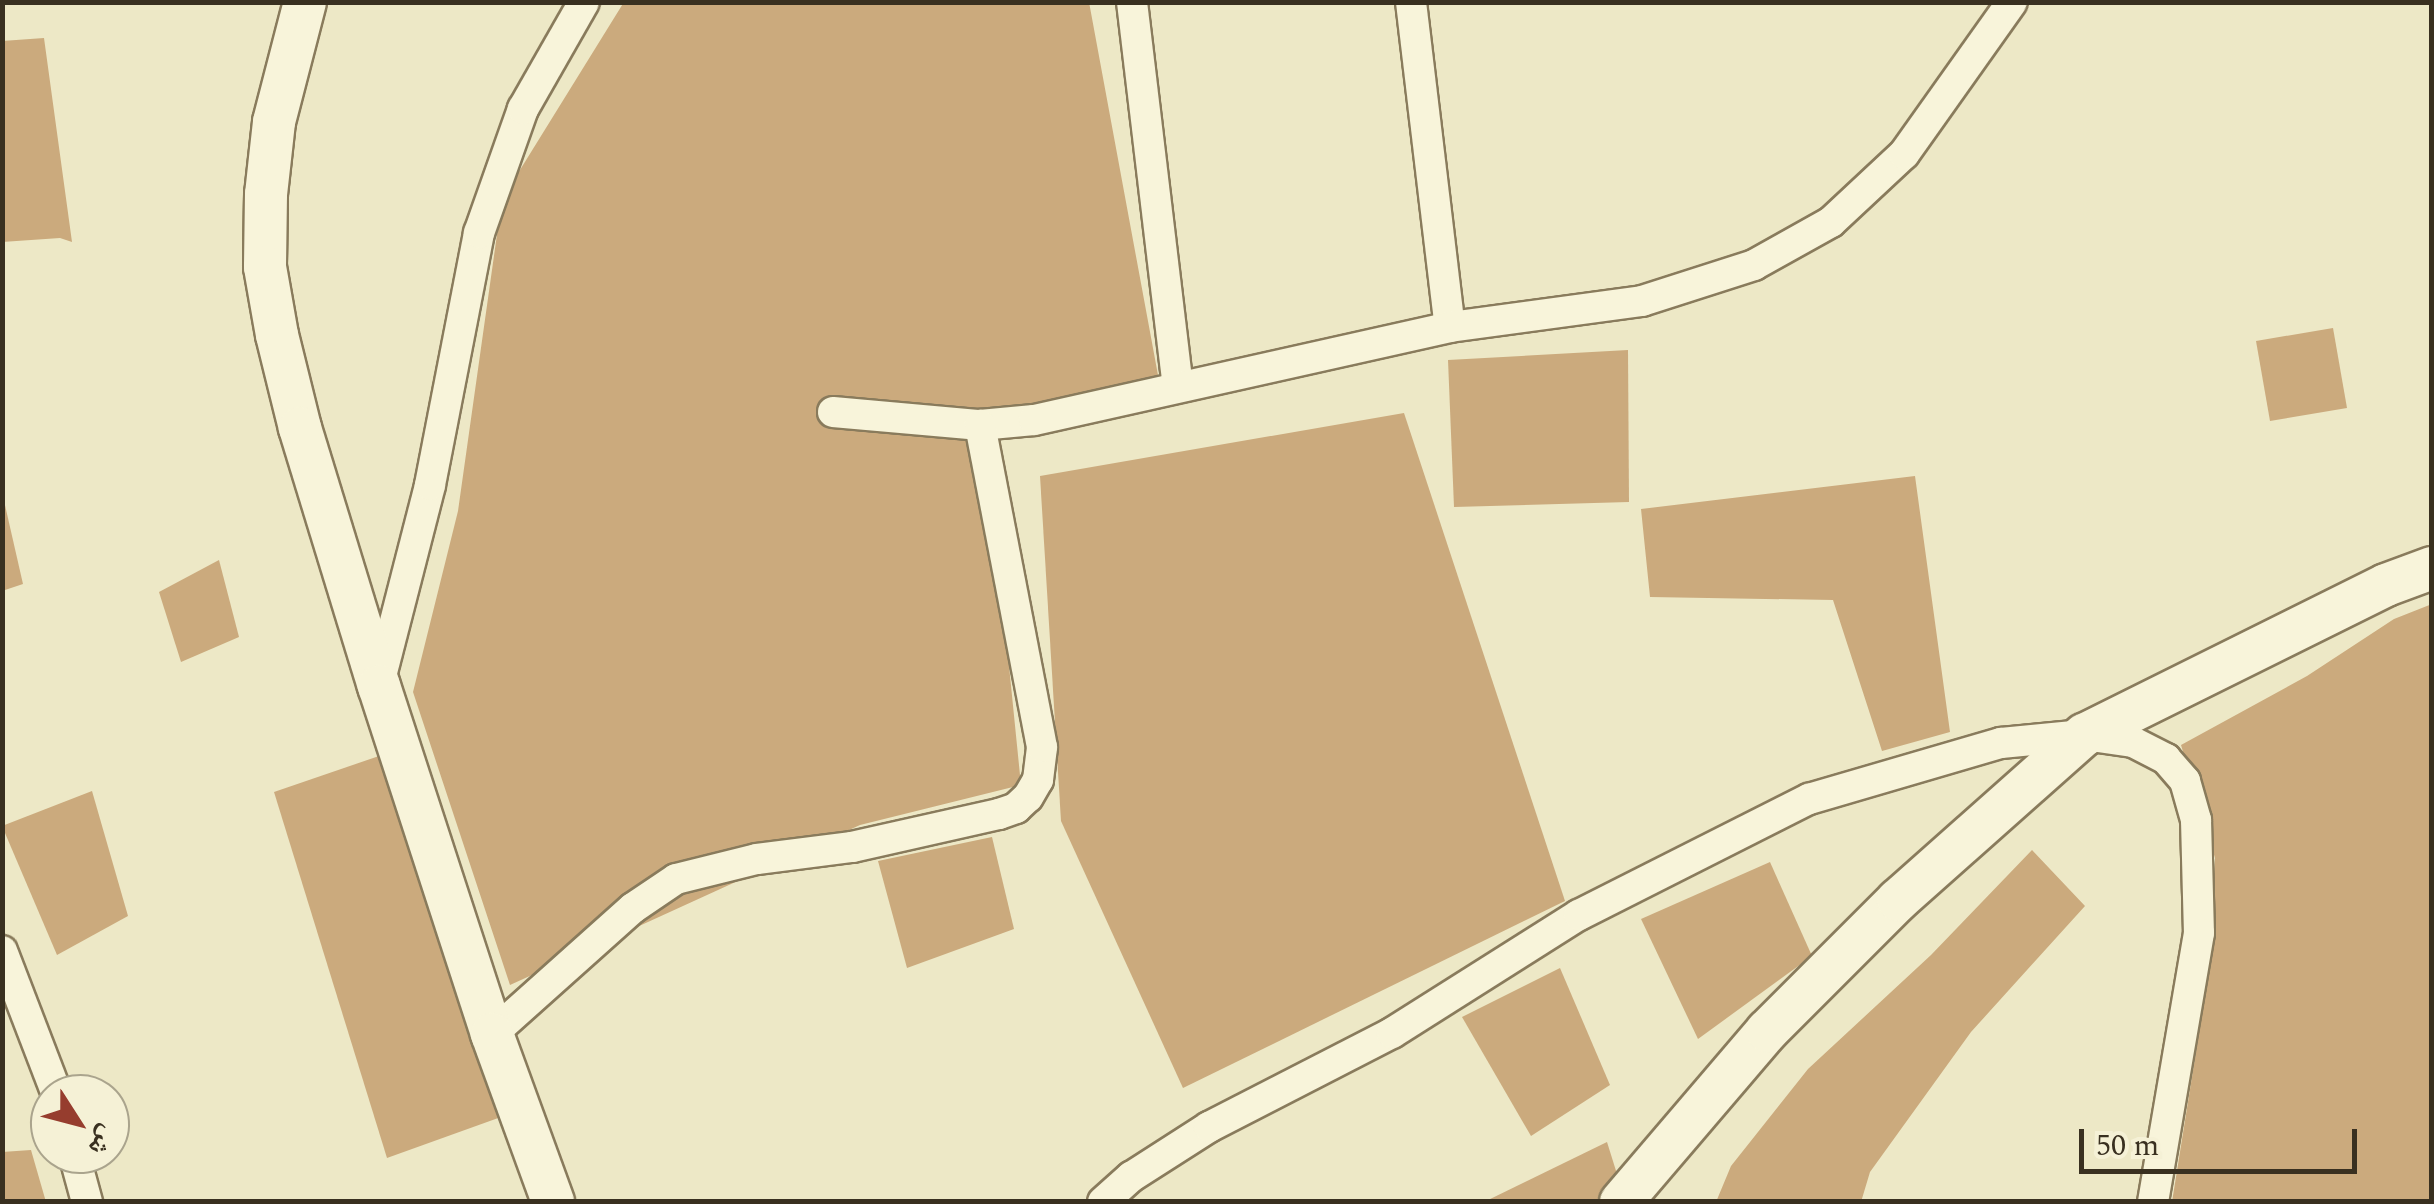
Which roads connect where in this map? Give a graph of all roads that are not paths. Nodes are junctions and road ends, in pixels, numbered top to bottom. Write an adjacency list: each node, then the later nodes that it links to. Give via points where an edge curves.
1 (304, 2): 11 (street, via 274,122 265,266 300,428)
2 (584, 2): 11 (street, via 523,110 479,233 430,485)
3 (1132, 2): 7 (street)
4 (1411, 2): 6 (street)
5 (2012, 2): 6 (street, via 1904,154 1831,222 1754,265 1642,301)
6 (1450, 327): 7 (street)
7 (1178, 385): 9 (street, via 1034,420)
8 (833, 412): 9 (street)
9 (980, 425): 14 (street, via 1042,747 1038,780 1028,797 999,814 676,879 632,908)
10 (2432, 568): 12 (street)
11 (379, 686): 14 (street)
12 (2084, 735): 19 (street, via 2000,743 1809,799 1579,915 1392,1033 1209,1127); 20 (street, via 1898,900 1767,1031); 21 (street, via 2134,742 2166,759 2185,782 2196,820 2199,932)
13 (2, 950): 15 (street)
14 (492, 1034): 18 (street)
15 (48, 1074)
16 (79, 1174): 17 (street)
17 (87, 1202)
18 (553, 1202)
19 (1103, 1202)
20 (1621, 1202)
21 (2152, 1202)

